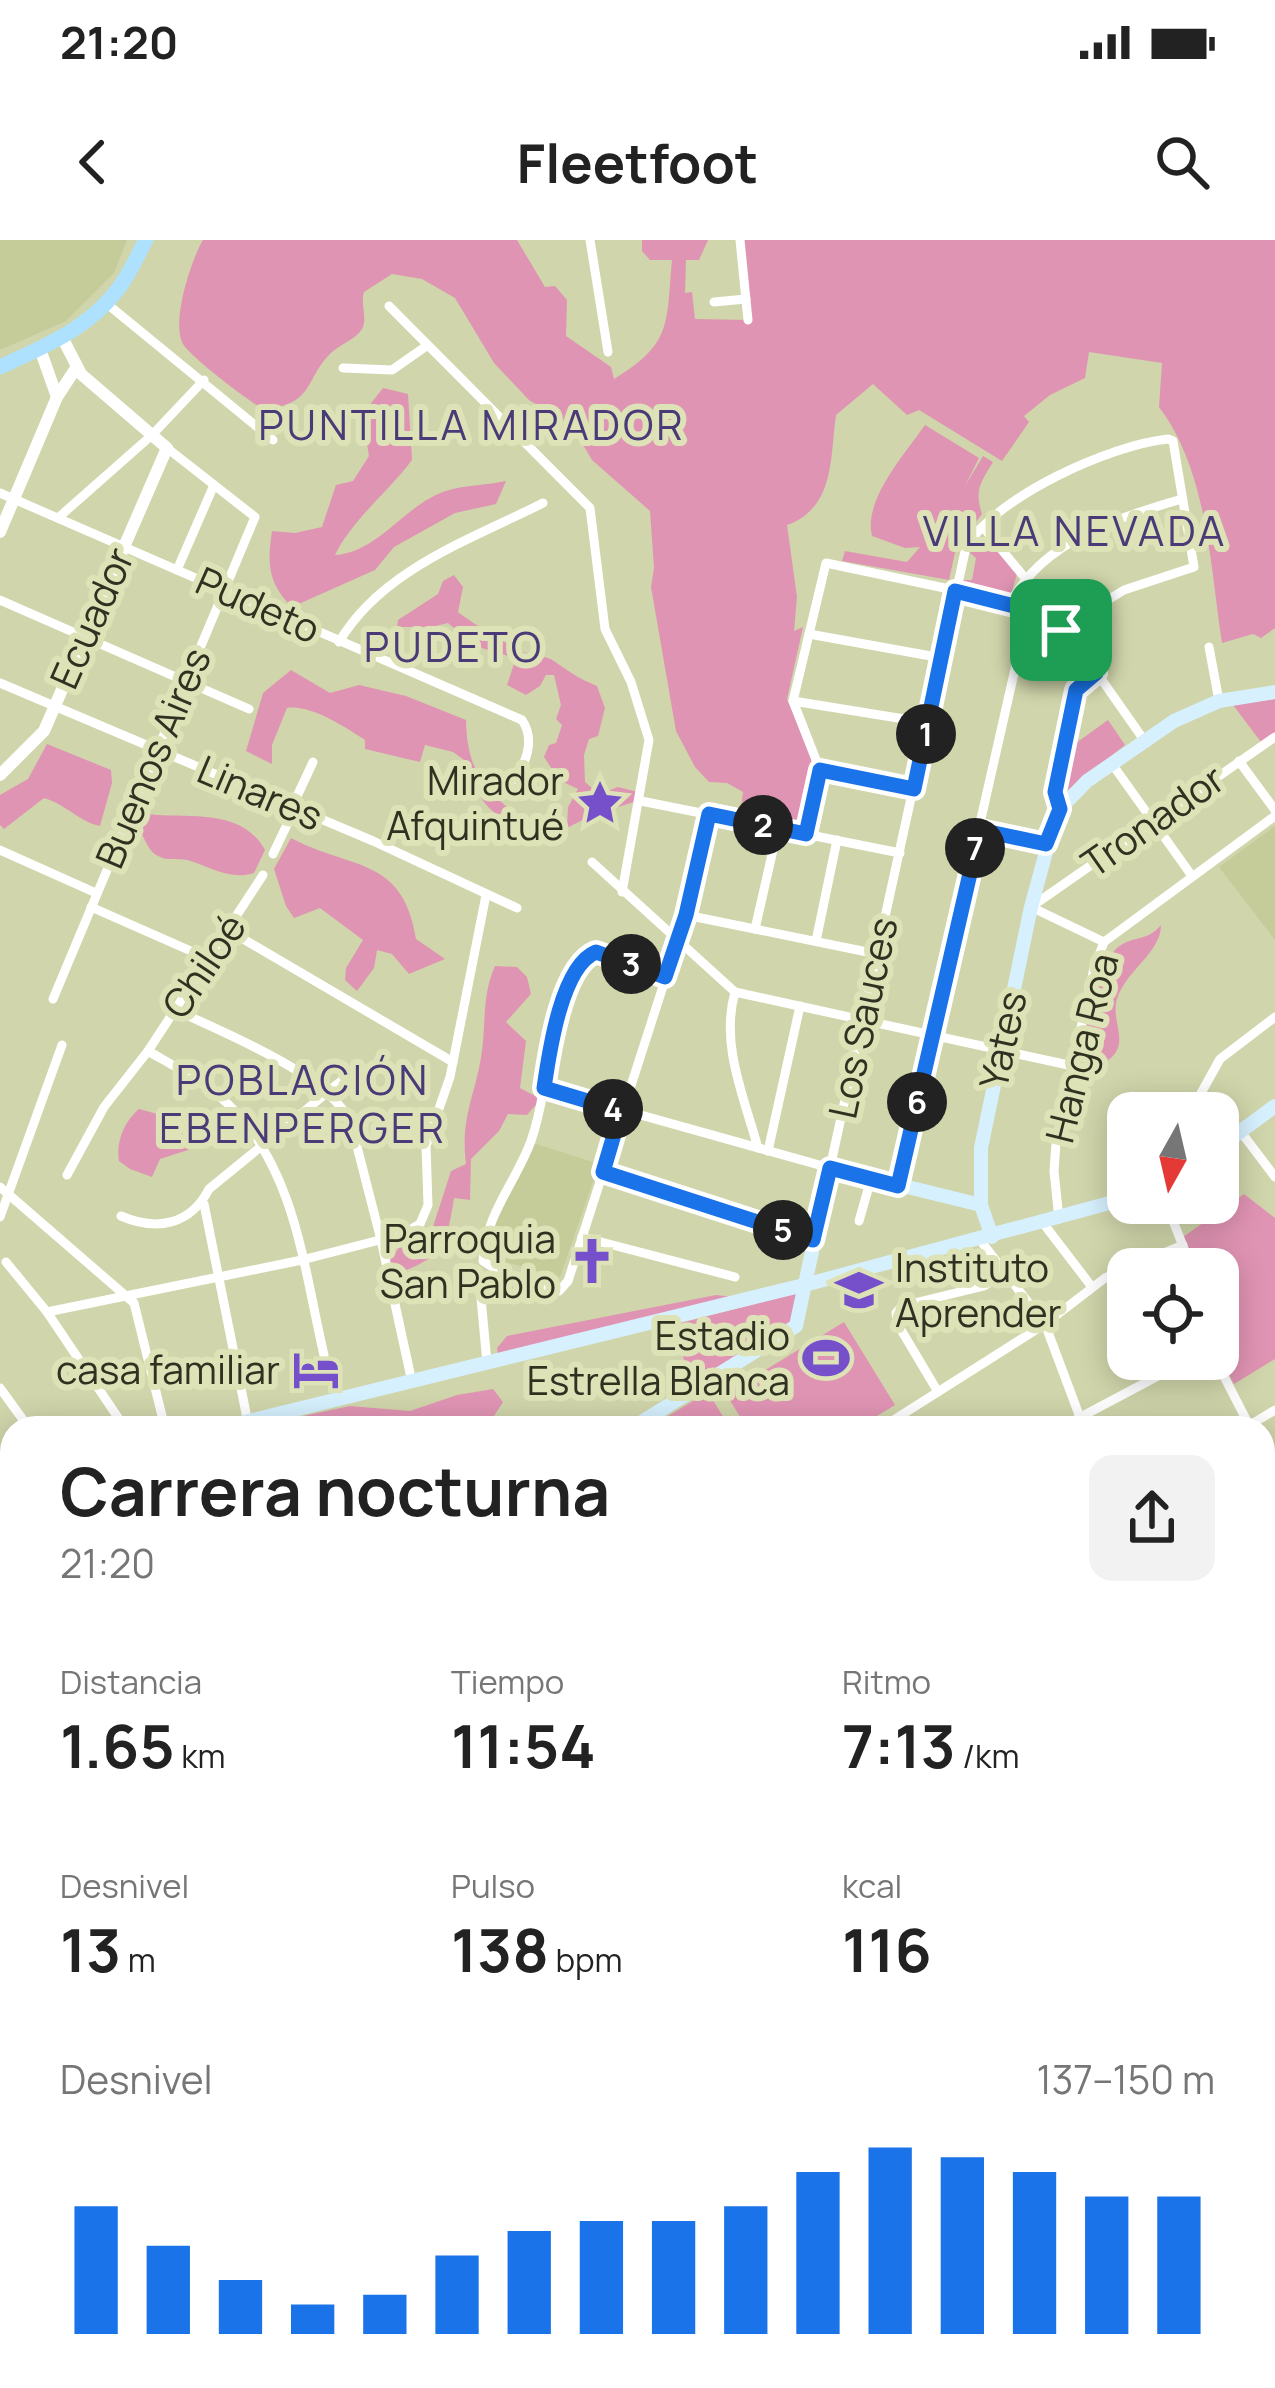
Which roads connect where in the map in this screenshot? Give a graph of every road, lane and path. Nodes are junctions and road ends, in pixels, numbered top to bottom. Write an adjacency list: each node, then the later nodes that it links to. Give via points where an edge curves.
1 (146, 240): 6 (main road)
2 (590, 240): 12 (street)
3 (740, 240): 4 (street)
4 (746, 299): 5 (street); 8 (street)
5 (714, 302)
6 (106, 303): 9 (main road); 16 (street)
7 (388, 306): 10 (street)
8 (748, 320)
9 (63, 338): 11 (main road); 14 (street)
10 (425, 346): 15 (street, via 392,370); 61 (street, via 590,508 604,629 650,740)
11 (40, 349): 13 (main road); 17 (street)
12 (608, 352)
13 (0, 367)
14 (76, 368): 17 (street); 18 (street)
15 (343, 368)
16 (204, 380): 18 (street); 19 (street)
17 (57, 397): 23 (street)
18 (152, 435): 20 (street); 26 (street)
19 (273, 440)
20 (167, 448): 21 (street); 29 (street, Ecuador)
21 (214, 485): 30 (street); 32 (street, Buenos Aires, via 255,517)
22 (0, 493): 23 (street, Pudeto)
23 (14, 499): 26 (street, Pudeto); 28 (street)
24 (1182, 500): 27 (street, via 1173,441 1154,441 1081,466); 31 (street, via 1108,523); 36 (street, via 1194,567 1124,590)
25 (543, 503): 39 (street, via 419,568 364,606)
26 (58, 518): 29 (street, Pudeto)
27 (982, 527): 31 (street); 33 (street, Los Sauces, via 966,547)
28 (0, 532)
29 (124, 547): 30 (street, Pudeto); 38 (street, Ecuador)
30 (177, 570): 32 (street, Pudeto)
31 (1025, 578): 35 (street)
32 (224, 591): 39 (street, Pudeto); 43 (street, Buenos Aires)
33 (955, 591): 35 (street); 37 (street, via 826,563); 41 (street, Los Sauces)
34 (0, 600): 38 (street)
35 (1011, 602): 36 (street)
36 (1061, 630): 42 (street); 68 (street, via 1015,664)
37 (809, 634): 41 (street); 46 (street)
38 (84, 637): 43 (street); 48 (street, Ecuador)
39 (340, 641): 59 (street, Pudeto, via 522,720 528,751)
40 (1209, 647): 47 (street)
41 (942, 658): 50 (street, Los Sauces)
42 (1096, 673): 52 (street); 63 (street, via 1076,690 1055,792)
43 (185, 681): 49 (street); 53 (street, Buenos Aires)
44 (0, 683): 48 (street, Linares)
45 (1275, 692): 47 (main road)
46 (793, 701): 50 (street); 57 (street)
47 (1220, 701): 52 (main road)
48 (54, 706): 53 (street, Linares); 58 (street, Ecuador, via 38,739)
49 (249, 709)
50 (929, 723): 60 (street, Los Sauces)
51 (1275, 737): 54 (street, Tronador)
52 (1144, 740): 56 (main road)
53 (156, 749): 62 (street, Linares); 78 (street, Buenos Aires)
54 (1240, 760): 64 (street); 66 (street, Tronador)
55 (313, 762): 62 (street)
56 (1112, 764): 63 (main road); 66 (street)
57 (820, 770): 60 (street); 69 (street)
58 (0, 775)
59 (514, 780)
60 (914, 789): 73 (street, Los Sauces)
61 (641, 800): 65 (street); 79 (street)
62 (293, 808): 74 (street); 80 (street, Linares)
63 (1060, 809): 71 (main road, Yates)
64 (1275, 813): 77 (street, Hanga Roa)
65 (709, 814): 67 (street); 84 (street)
66 (1153, 820): 77 (street); 82 (street, Tronador)
67 (778, 828): 69 (street); 85 (street)
68 (980, 830): 71 (street); 99 (street)
69 (806, 834): 70 (street)
70 (838, 840): 73 (street); 88 (street)
71 (1046, 844): 82 (main road, Yates)
72 (0, 850): 78 (street)
73 (900, 853): 90 (street, Los Sauces)
74 (273, 854)
75 (592, 862): 79 (street)
76 (263, 875): 86 (street, Chiloé)
77 (1192, 876): 89 (street, Hanga Roa)
78 (96, 892): 81 (street, Buenos Aires)
79 (622, 892): 87 (street)
80 (486, 895): 83 (street, Linares); 103 (street)
81 (91, 907): 91 (street); 94 (street, Buenos Aires)
82 (1031, 907): 89 (street); 101 (main road, Yates)
83 (517, 908)
84 (686, 915): 85 (street); 87 (street)
85 (755, 929): 88 (street)
86 (228, 930): 91 (street, Chiloé); 103 (street)
87 (677, 940): 92 (street); 93 (street)
88 (816, 941): 90 (street)
89 (1104, 942): 104 (street, Hanga Roa)
90 (877, 954): 98 (street, Los Sauces)
91 (209, 959): 96 (street, Chiloé)
92 (665, 977): 106 (street, via 591,952 569,986); 110 (street)
93 (735, 992): 95 (street); 113 (street, via 728,1038)
94 (53, 999)
95 (800, 1006): 98 (street); 113 (street)
96 (176, 1010): 102 (street, Chiloé); 108 (street)
97 (1275, 1016): 107 (street, via 1213,1067)
98 (864, 1018): 99 (street); 114 (street, Los Sauces)
99 (933, 1034): 101 (street); 119 (street)
100 (62, 1046): 120 (street)
101 (1001, 1048): 104 (street); 122 (main road, Yates, via 981,1148)
102 (148, 1051): 112 (street, via 230,1105); 116 (street, Chiloé, via 104,1107)
103 (453, 1062): 132 (street, via 426,1146 426,1214 409,1232)
104 (1073, 1066): 126 (street, Hanga Roa, via 1054,1160)
105 (351, 1073): 108 (street)
106 (544, 1088): 110 (street); 130 (street, via 483,1261 511,1279 559,1291)
107 (1200, 1092)
108 (328, 1094): 112 (street); 132 (street, via 351,1123)
109 (1275, 1106): 111 (main road)
110 (621, 1111): 113 (street); 115 (street)
111 (1241, 1132): 117 (street)
112 (263, 1146): 121 (street, via 209,1189); 136 (street, via 280,1177)
113 (763, 1150): 114 (street)
114 (830, 1168): 118 (main road); 133 (main road, Los Sauces)
115 (603, 1172): 130 (street); 133 (street)
116 (67, 1175)
117 (1275, 1177)
118 (871, 1179): 119 (main road); 127 (street)
119 (898, 1186): 122 (main road)
120 (4, 1190): 125 (street); 144 (street)
121 (204, 1203): 124 (street, via 157,1226); 140 (street)
122 (981, 1204): 131 (main road, Yates)
123 (1107, 1204): 126 (main road)
124 (122, 1216)
125 (0, 1217)
126 (1059, 1219): 128 (main road)
127 (859, 1221)
128 (1042, 1223): 131 (main road); 143 (street)
129 (1174, 1224): 134 (street)
130 (582, 1238): 139 (street)
131 (986, 1238): 138 (street); 141 (main road)
132 (381, 1240): 136 (street); 151 (street)
133 (813, 1240): 141 (main road, Los Sauces)
134 (1183, 1245): 135 (street); 143 (street)
135 (1184, 1248)
136 (302, 1260): 140 (street); 147 (street)
137 (6, 1262): 145 (street)
138 (1006, 1272): 146 (street); 153 (street, via 985,1286 898,1310 897,1323)
139 (735, 1277)
140 (218, 1279): 144 (street); 157 (street)
141 (802, 1285): 148 (main road); 159 (main road, Los Sauces, via 794,1329)
142 (480, 1287): 148 (street)
143 (1092, 1287): 146 (street)
144 (128, 1297): 145 (street); 156 (street)
145 (47, 1312): 155 (street)
146 (1045, 1324): 153 (street); 161 (street)
147 (324, 1355)
148 (487, 1363): 151 (main road)
149 (1153, 1380): 162 (street)
150 (1225, 1380): 163 (street)
151 (412, 1382): 158 (main road)
152 (0, 1388): 154 (street)
153 (938, 1392): 160 (street)
154 (20, 1416)
155 (117, 1416)
156 (162, 1416)
157 (247, 1416)
158 (283, 1416)
159 (652, 1416)
160 (900, 1416)
161 (1079, 1416)
162 (1094, 1416)
163 (1242, 1416)

